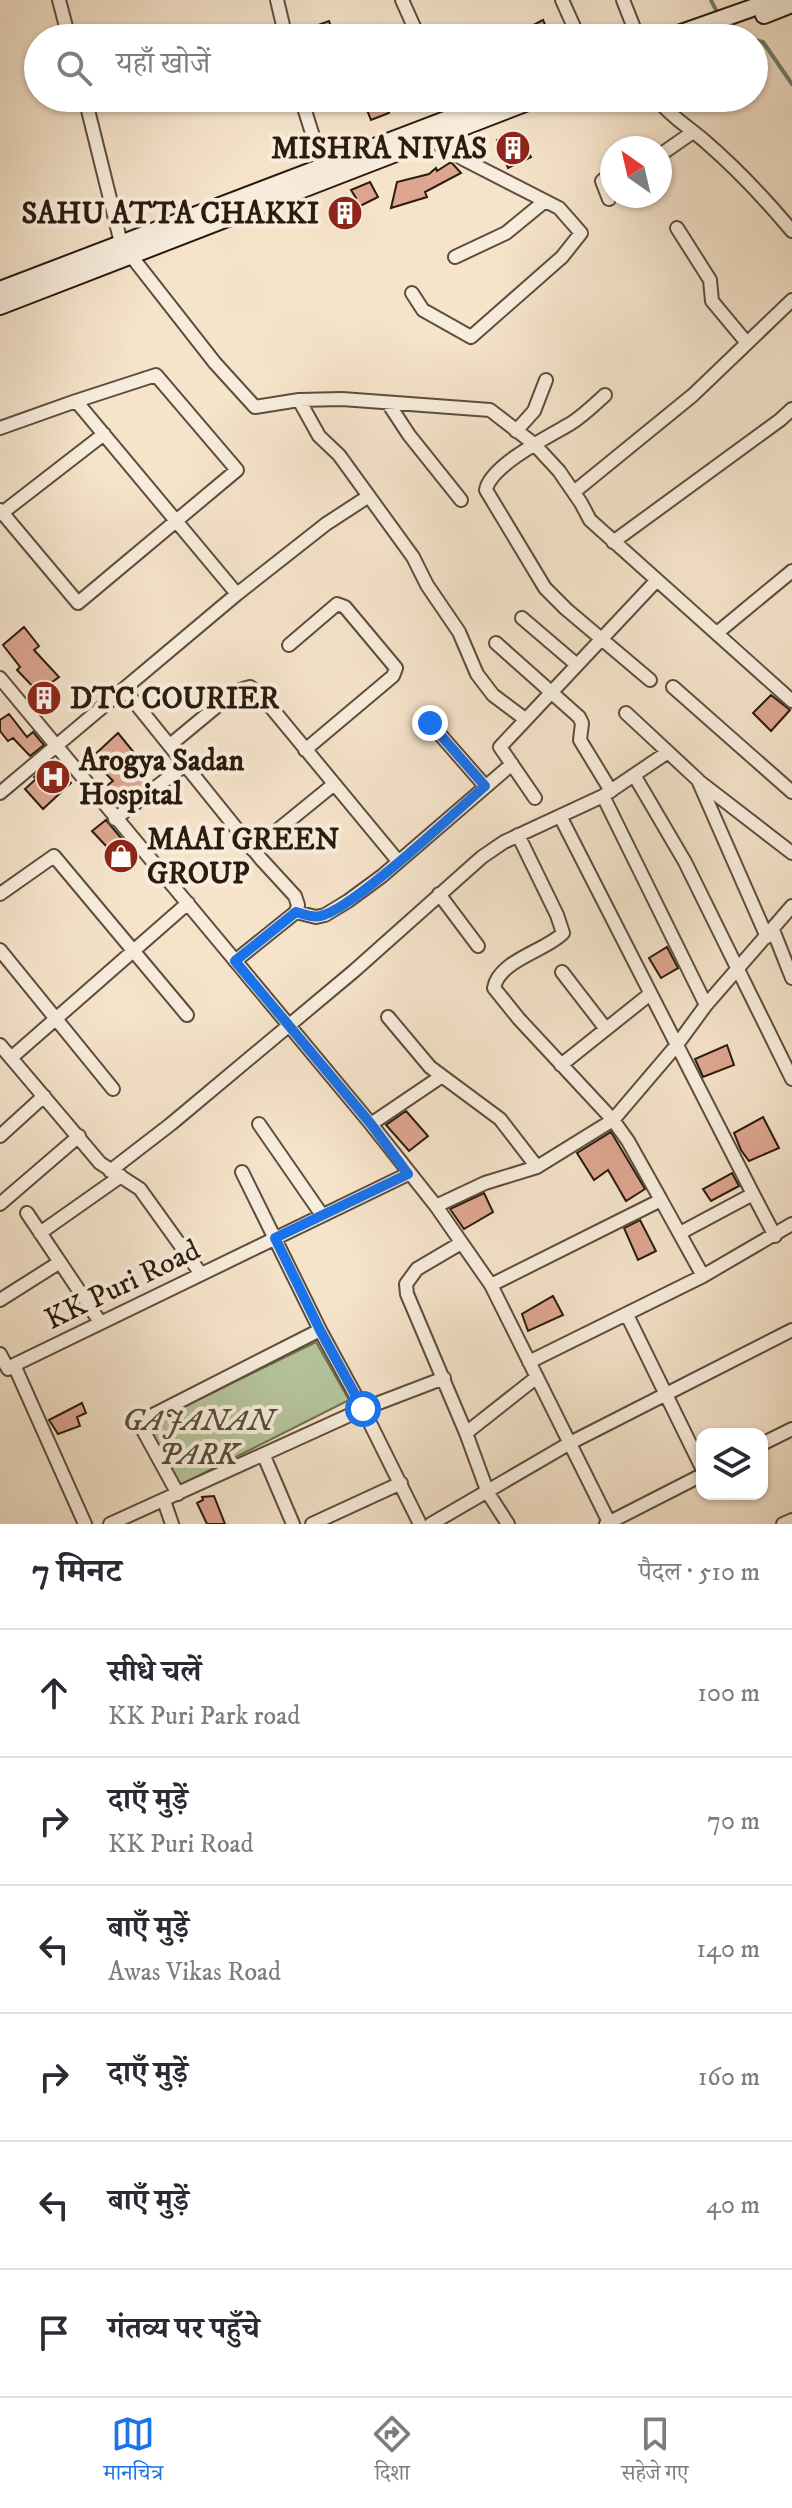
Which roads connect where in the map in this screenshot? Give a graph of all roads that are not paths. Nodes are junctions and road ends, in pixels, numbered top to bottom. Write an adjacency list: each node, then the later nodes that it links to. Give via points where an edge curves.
1 (59, 0): 9 (street)
2 (277, 0): 10 (street)
3 (402, 0): 11 (street)
4 (562, 0): 12 (street)
5 (623, 0): 13 (street)
6 (770, 1): 8 (street)
7 (792, 4): 8 (street)
8 (741, 18): 14 (street)
9 (65, 24)
10 (283, 24)
11 (413, 24)
12 (573, 24)
13 (632, 24)
14 (727, 24)
15 (89, 112): 28 (street)
16 (305, 112): 24 (street)
17 (477, 112): 20 (street)
18 (493, 112): 20 (street)
19 (667, 112): 21 (street)
20 (454, 124): 22 (street); 24 (street)
21 (693, 132): 23 (street); 27 (street, via 755,188)
22 (432, 140): 25 (street); 28 (street)
23 (672, 147)
24 (322, 165): 28 (street)
25 (545, 201): 29 (street, via 506,233); 31 (street, via 559,208 581,233 478,333 471,337 458,332 423,310)
26 (677, 228): 34 (street, via 710,280 712,301)
27 (792, 231)
28 (125, 249): 30 (street); 33 (street); 37 (street, via 255,407)
29 (455, 257)
30 (0, 290)
31 (412, 293)
32 (792, 300): 34 (street)
33 (0, 306)
34 (747, 343): 45 (street, via 660,424)
35 (546, 380): 42 (street, via 534,411)
36 (605, 395): 44 (street)
37 (299, 400): 39 (street); 46 (street, via 319,436)
38 (76, 401): 41 (street); 43 (street); 49 (street, via 156,375 237,470)
39 (388, 403): 42 (street, via 490,410); 47 (street)
40 (792, 409): 50 (street)
41 (0, 428)
42 (516, 431): 44 (street)
43 (104, 434): 48 (street); 49 (street)
44 (534, 444): 45 (street); 56 (street, via 493,477 486,490 545,588)
45 (574, 492): 50 (street, via 590,520)
46 (369, 496): 53 (street); 67 (street, via 459,632 477,674 493,695)
47 (461, 500)
48 (1, 511): 49 (street, via 78,603)
49 (177, 521): 53 (street)
50 (613, 542): 52 (street)
51 (792, 571): 55 (street)
52 (657, 580): 55 (street); 56 (street)
53 (237, 594): 63 (street)
54 (522, 618): 59 (street)
55 (717, 633): 65 (street)
56 (603, 640): 59 (street); 61 (street)
57 (496, 643): 64 (street)
58 (289, 645): 71 (street, via 337,604 396,668)
59 (577, 665): 64 (street)
60 (0, 678): 70 (street)
61 (650, 680)
62 (673, 687): 79 (street)
63 (124, 689): 69 (street); 70 (street)
64 (550, 691): 67 (street); 81 (street, via 581,719 580,740)
65 (792, 701)
66 (626, 713): 72 (street)
67 (525, 719): 74 (street, via 500,747)
68 (430, 723): 78 (street)
69 (170, 745): 71 (street, via 234,692 250,687); 73 (street)
70 (55, 747): 80 (street); 84 (street)
71 (305, 750): 77 (street)
72 (668, 752): 75 (street); 76 (street)
73 (186, 764): 84 (street); 86 (street)
74 (512, 764): 78 (street); 82 (street)
75 (634, 775): 81 (street); 99 (street, via 679,850)
76 (698, 780): 87 (street); 94 (street)
77 (333, 785): 86 (street); 88 (street)
78 (485, 786): 88 (street)
79 (792, 792)
80 (0, 793)
81 (607, 794): 83 (street); 103 (street)
82 (535, 798)
83 (560, 816): 85 (street); 102 (street)
84 (115, 819): 91 (street)
85 (518, 835): 90 (street); 112 (street, via 563,933 520,959 494,988)
86 (253, 850): 93 (street, via 295,896)
87 (792, 853)
88 (398, 861): 93 (street, via 325,915)
89 (0, 894): 97 (street, via 54,856)
90 (439, 894): 95 (street); 107 (street)
91 (188, 903): 97 (street); 98 (street)
92 (792, 906): 94 (street)
93 (296, 912): 98 (street)
94 (770, 933): 99 (street); 101 (street)
95 (478, 946)
96 (0, 950): 106 (street)
97 (134, 951): 104 (street); 106 (street)
98 (235, 961): 107 (street)
99 (737, 970): 103 (street); 114 (street)
100 (562, 972): 108 (street)
101 (792, 978)
102 (650, 994): 108 (street); 110 (street)
103 (706, 1005): 110 (street)
104 (187, 1015)
105 (388, 1017): 113 (street)
106 (57, 1018): 111 (street); 115 (street)
107 (288, 1026): 119 (street); 124 (street)
108 (606, 1029): 112 (street)
109 (0, 1045): 111 (street)
110 (676, 1046): 117 (street); 126 (street)
111 (11, 1058): 116 (street)
112 (561, 1065): 117 (street)
113 (442, 1076): 119 (street); 122 (street, via 500,1119)
114 (792, 1079)
115 (113, 1089)
116 (44, 1096): 120 (street); 121 (street)
117 (613, 1120): 122 (street); 127 (street)
118 (259, 1124): 131 (street)
119 (371, 1124): 125 (street)
120 (0, 1136)
121 (79, 1136): 124 (street); 128 (street)
122 (537, 1167): 129 (street)
123 (242, 1172): 136 (street)
124 (115, 1174): 133 (street); 139 (street, via 140,1189)
125 (408, 1174): 129 (street); 131 (street, KK Puri Road)
126 (753, 1194): 134 (street); 135 (street)
127 (661, 1200): 134 (street); 141 (street)
128 (0, 1204)
129 (436, 1206): 137 (street)
130 (27, 1213): 133 (street)
131 (322, 1215): 136 (street, KK Puri Road)
132 (792, 1224): 135 (street)
133 (40, 1233): 138 (street)
134 (680, 1233): 140 (street)
135 (775, 1236): 140 (street)
136 (275, 1238): 139 (street, KK Puri Road); 145 (street)
137 (461, 1243): 141 (street); 151 (street, via 417,1269 406,1284)
138 (60, 1262): 142 (street); 144 (street)
139 (201, 1274): 144 (street, KK Puri Road)
140 (703, 1276): 143 (street)
141 (491, 1285): 148 (street)
142 (0, 1300)
143 (627, 1315): 148 (street); 152 (street)
144 (100, 1322): 149 (street, KK Puri Road)
145 (320, 1330): 153 (street); 163 (street, via 147,1418 144,1432)
146 (792, 1330): 152 (street)
147 (0, 1354): 149 (street)
148 (529, 1362): 150 (street)
149 (8, 1369): 167 (street)
150 (537, 1377): 155 (street); 157 (street)
151 (444, 1378): 153 (street); 155 (street)
152 (666, 1396): 157 (street); 159 (street)
153 (363, 1409): 158 (street); 161 (street)
154 (792, 1429): 156 (street)
155 (466, 1433): 162 (street)
156 (768, 1441)
157 (570, 1443): 162 (street); 166 (street)
158 (264, 1456): 163 (street); 170 (street)
159 (696, 1456)
160 (696, 1478): 166 (street)
161 (401, 1483): 171 (street); 172 (street)
162 (488, 1493): 173 (street); 174 (street)
163 (178, 1494): 164 (street)
164 (164, 1501): 168 (street); 169 (street)
165 (792, 1520): 175 (street)
166 (608, 1523)
167 (85, 1524)
168 (110, 1524)
169 (172, 1524)
170 (293, 1524)
171 (312, 1524)
172 (420, 1524)
173 (431, 1524)
174 (508, 1524)
175 (783, 1524)

